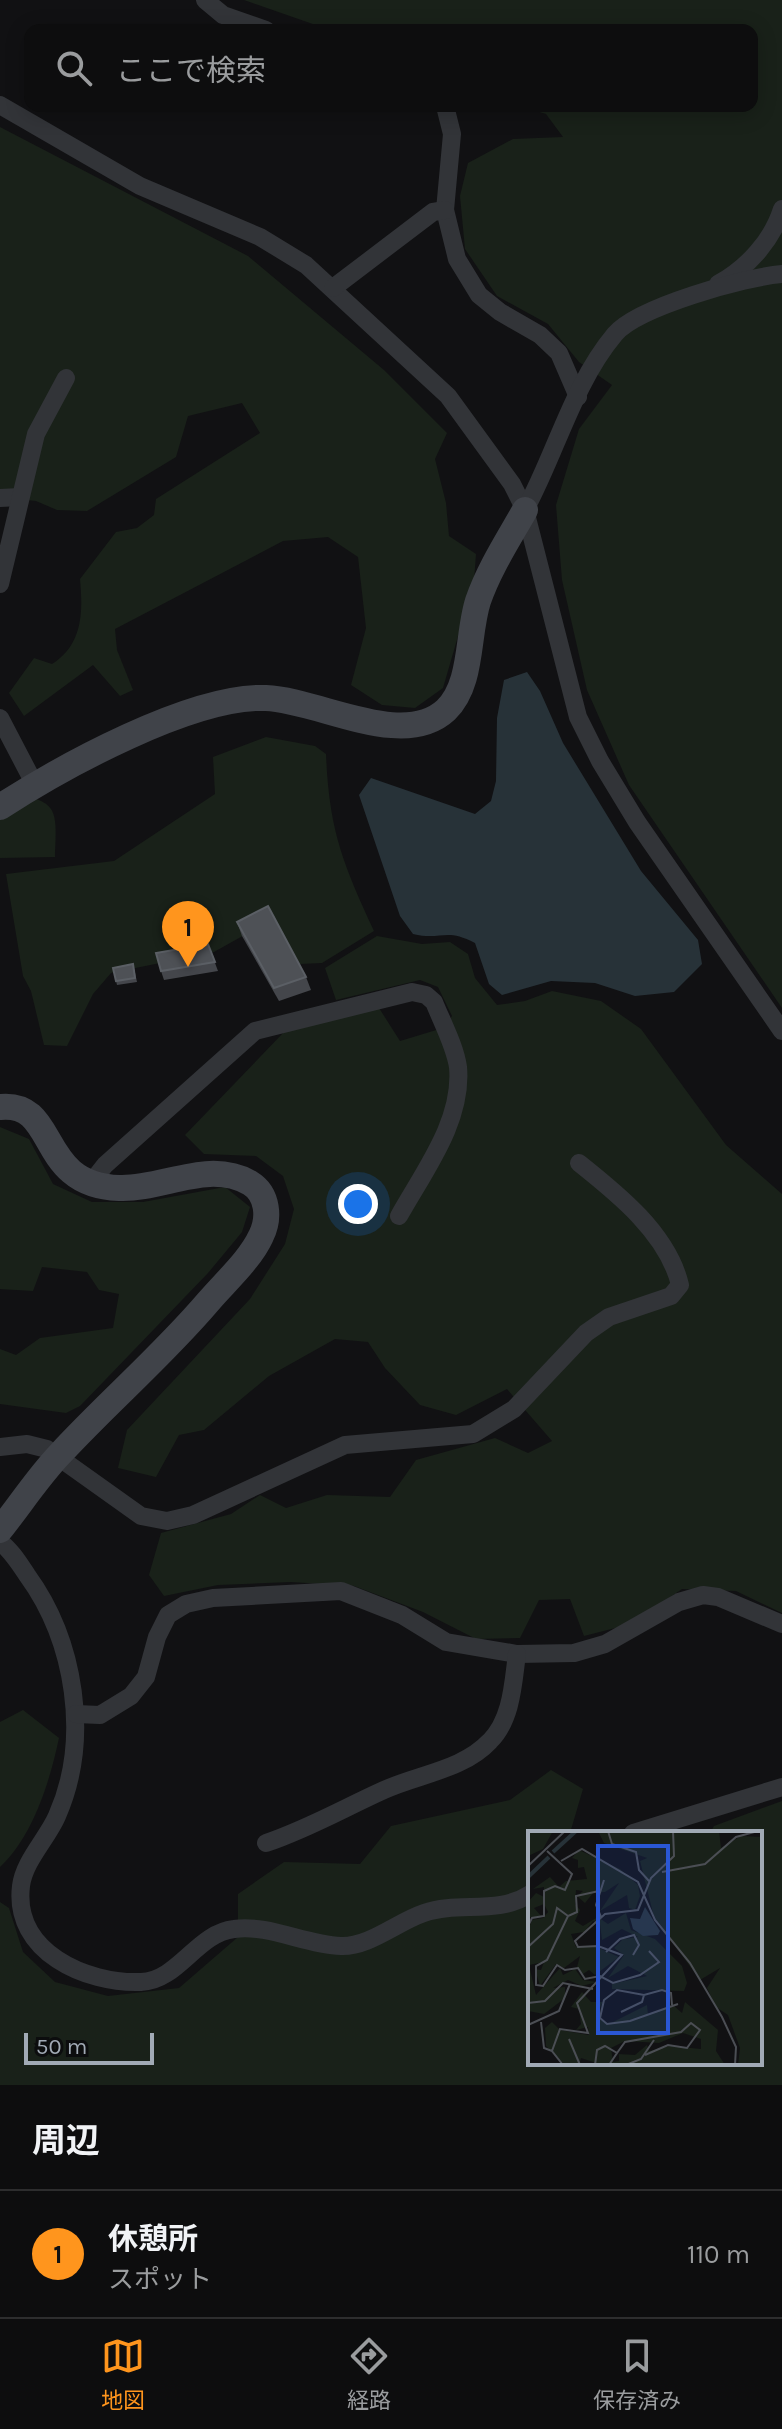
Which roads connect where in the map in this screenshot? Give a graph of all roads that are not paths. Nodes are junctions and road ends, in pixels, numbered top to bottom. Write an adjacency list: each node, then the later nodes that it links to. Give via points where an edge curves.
1 (205, 0): 2 (street, via 223,15)
2 (249, 24)
3 (0, 105): 8 (street, via 140,186 260,237)
4 (446, 112): 6 (street, via 452,134)
5 (782, 209): 9 (street, via 765,244 731,277)
6 (445, 210): 8 (street, via 433,212); 11 (street, via 457,259 479,295 559,353)
7 (782, 274): 9 (street)
8 (333, 288): 14 (street, via 448,396)
9 (704, 292): 11 (street, via 618,331)
10 (66, 378): 12 (street, via 36,434)
11 (578, 397): 14 (street)
12 (20, 497): 13 (street); 15 (street)
13 (0, 498)
14 (525, 510): 17 (street, via 477,604 462,684 447,709 430,721 388,727 290,699 223,701 80,758); 19 (street, via 578,717 637,822)
15 (0, 584)
16 (0, 718): 17 (street)
17 (35, 785): 18 (street)
18 (0, 807)
19 (782, 1031)
20 (0, 1107): 22 (street, via 27,1110 40,1122 55,1156 72,1175)
21 (579, 1163): 25 (street, via 616,1192 661,1243 680,1285 671,1296 609,1317 586,1333 497,1422 473,1434 345,1445 193,1515 167,1521 141,1516)
22 (90, 1184): 23 (street, via 255,1031 412,992 434,1002 458,1064 457,1097 451,1121); 25 (street, via 121,1189 214,1173 233,1176 252,1184 265,1199 267,1214 261,1236 177,1338)
23 (399, 1216)
24 (0, 1447): 25 (street, via 27,1444)
25 (59, 1455): 26 (street)
26 (0, 1530)
27 (0, 1542): 30 (street, via 45,1600 69,1671)
28 (782, 1624): 29 (street, via 703,1595 679,1602 605,1644 574,1653)
29 (517, 1654): 30 (street, via 446,1642 402,1615 341,1591 213,1598 168,1615 146,1677 131,1696 100,1715); 33 (street, via 512,1696 490,1741 457,1764 385,1789 328,1820)
30 (76, 1714): 34 (street, via 57,1815 21,1885 24,1920 40,1948 78,1970 110,1981 145,1982 165,1974 208,1938 232,1929 258,1929 341,1946 359,1944 427,1911 492,1907)
31 (782, 1787): 32 (street)
32 (639, 1831)
33 (266, 1843)
34 (528, 1895)

